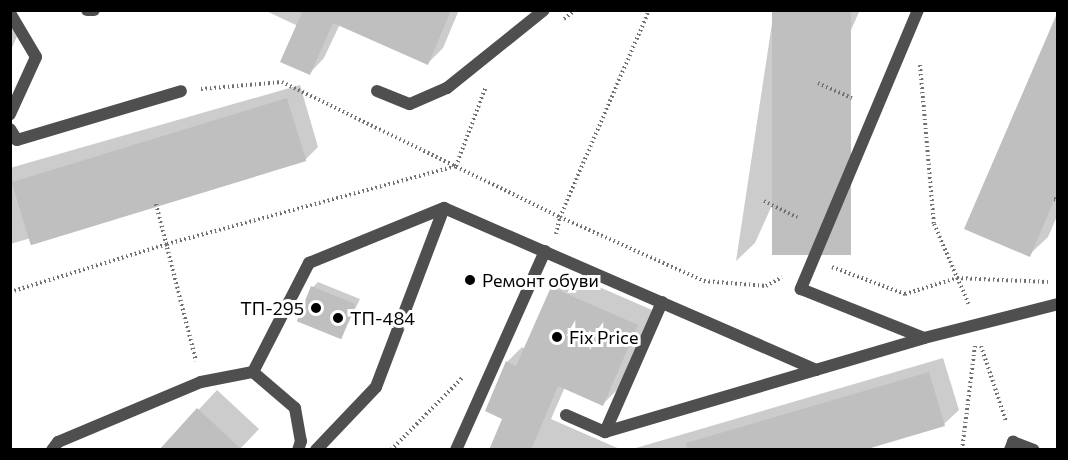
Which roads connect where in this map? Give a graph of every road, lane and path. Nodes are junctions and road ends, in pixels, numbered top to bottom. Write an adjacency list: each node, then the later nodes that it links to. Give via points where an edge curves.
1 (87, 10): 2 (lane)
2 (94, 10)
3 (544, 10): 11 (lane, via 447,88 410,104)
4 (649, 10): 19 (path)
5 (918, 10): 27 (lane, via 801,290)
6 (10, 13): 13 (lane, via 36,57)
7 (920, 60): 26 (path, via 934,224)
8 (489, 77): 15 (path)
9 (818, 83): 12 (path)
10 (181, 91): 14 (lane, via 16,140); 15 (path, via 282,82)
11 (377, 91)
12 (852, 98)
13 (10, 114)
14 (10, 129)
15 (456, 166): 19 (path); 21 (path)
16 (764, 201): 20 (path)
17 (156, 204): 21 (path)
18 (444, 208): 22 (lane); 29 (lane, via 309,263); 37 (lane, via 375,387)
19 (560, 217): 22 (path)
20 (797, 217)
21 (167, 244): 23 (path); 31 (path)
22 (549, 252): 24 (lane); 39 (lane)
23 (10, 292)
24 (662, 302): 28 (lane); 33 (lane)
25 (1058, 304): 26 (lane)
26 (978, 325): 27 (lane)
27 (924, 338): 28 (lane)
28 (816, 370): 33 (lane)
29 (253, 372): 31 (lane); 36 (lane, via 295,408 301,441)
30 (465, 375): 38 (path)
31 (201, 382): 35 (lane, via 58,442)
32 (566, 415): 33 (lane)
33 (605, 432)
34 (1012, 446): 40 (path, via 976,334); 41 (lane)
35 (52, 450)
36 (298, 450)
37 (316, 450)
38 (391, 450)
39 (456, 450)
40 (962, 450)
41 (1034, 450)

